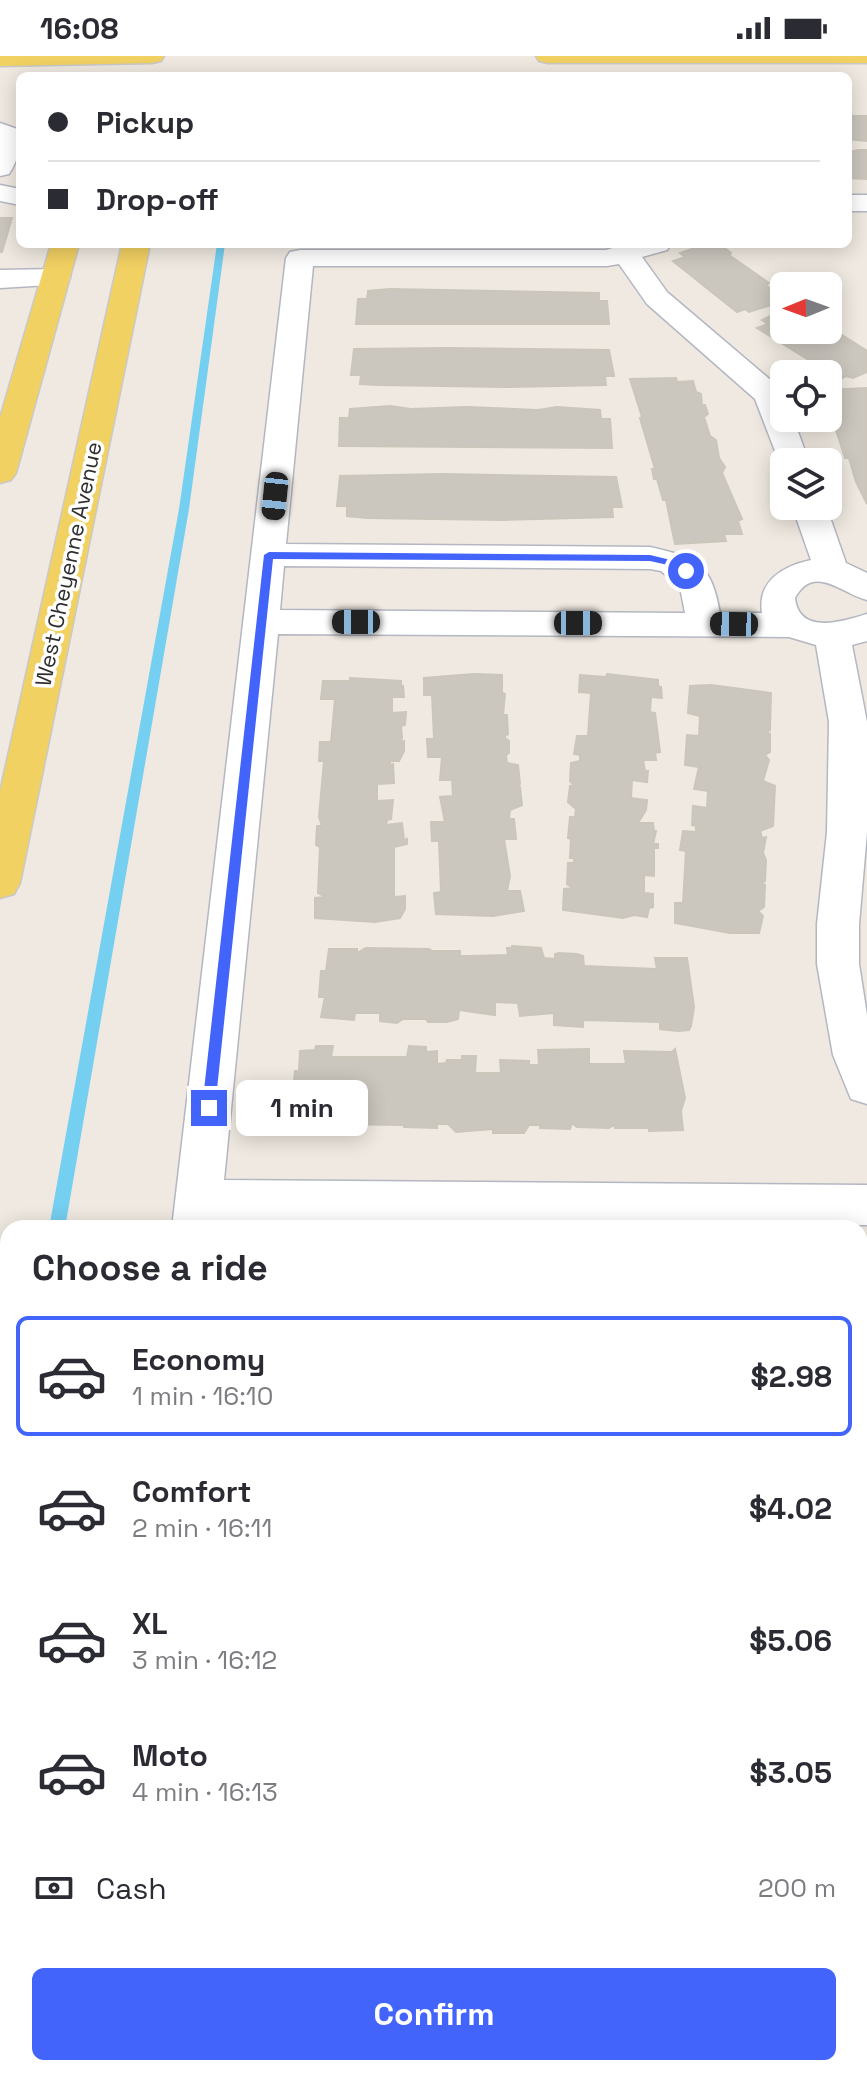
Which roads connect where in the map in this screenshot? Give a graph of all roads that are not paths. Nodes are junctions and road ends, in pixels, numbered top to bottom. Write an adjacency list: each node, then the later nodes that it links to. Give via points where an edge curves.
1 (152, 56): 6 (main road)
2 (548, 56): 3 (main road)
3 (630, 56): 4 (main road)
4 (867, 57): 7 (main road, via 803,69)
5 (0, 59): 6 (main road)
6 (112, 63)
7 (665, 72)
8 (0, 131): 9 (street, via 13,136)
9 (0, 168)
10 (64, 248): 13 (main road)
11 (135, 248): 25 (main road, West Cheyenne Avenue)
12 (641, 249): 15 (street, via 657,298 769,395); 18 (street, via 584,259 300,258)
13 (56, 278): 14 (street); 16 (main road)
14 (0, 279)
15 (788, 448)
16 (0, 473)
17 (814, 520): 19 (street)
18 (269, 555): 21 (street); 22 (street, via 650,558 672,563 697,582)
19 (832, 572): 20 (street); 23 (street, via 804,572 778,589 776,601)
20 (867, 589)
21 (261, 622): 22 (street); 29 (street)
22 (704, 624): 23 (street)
23 (793, 625): 24 (street, via 810,633)
24 (855, 632): 27 (street, via 838,964 844,1009)
25 (17, 724): 26 (main road, West Cheyenne Avenue)
26 (0, 883)
27 (867, 1086)
28 (867, 1205): 29 (street)
29 (197, 1214)

